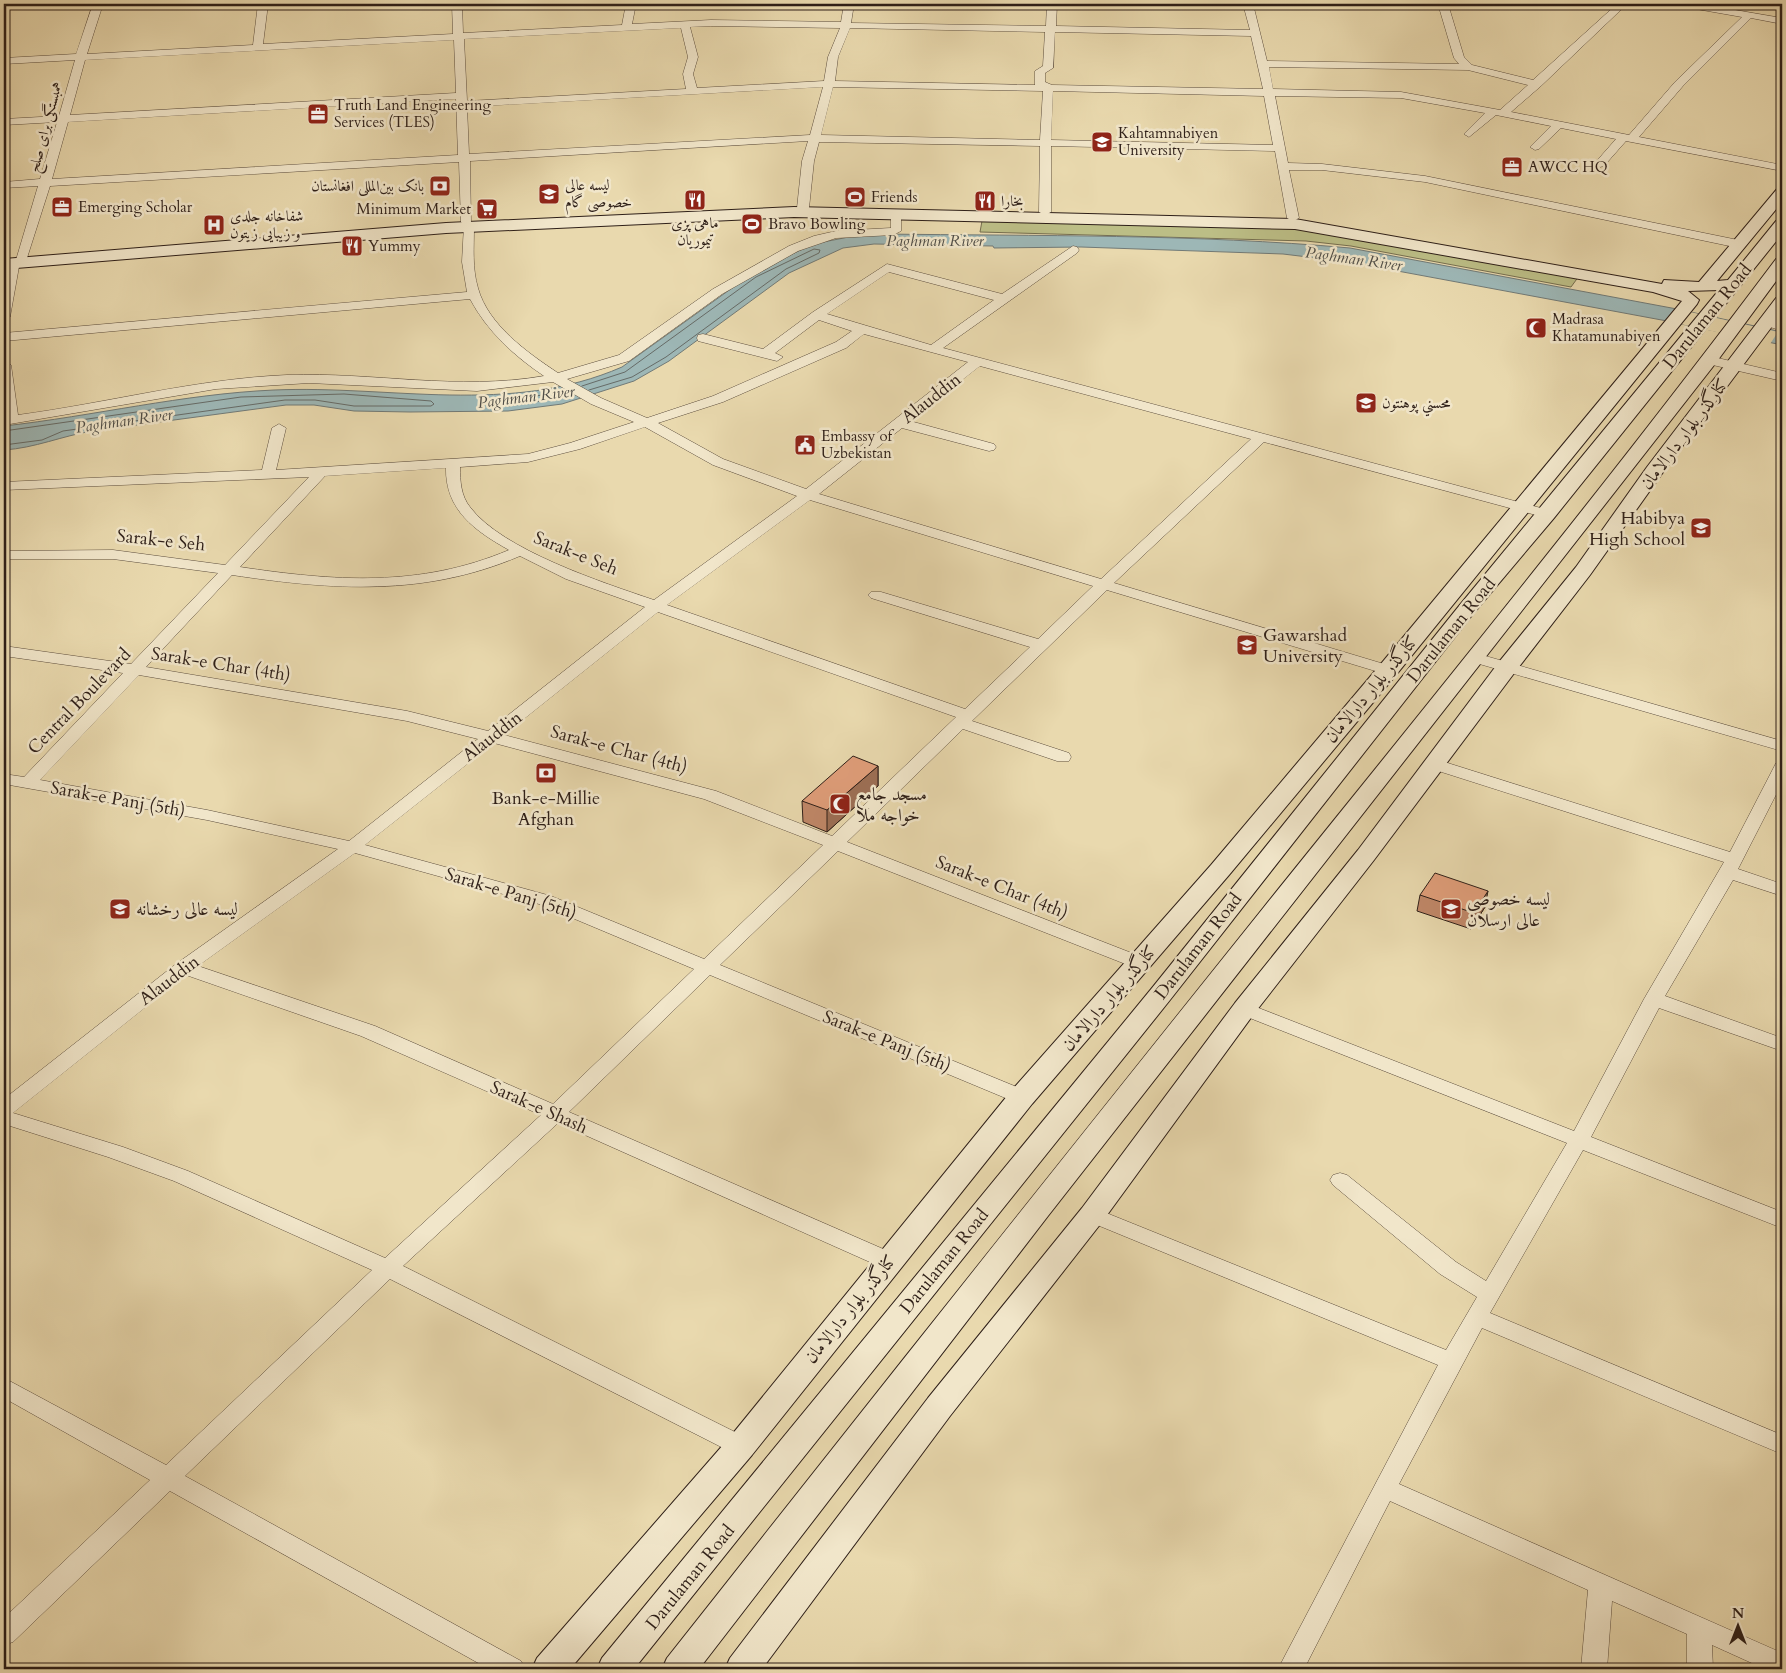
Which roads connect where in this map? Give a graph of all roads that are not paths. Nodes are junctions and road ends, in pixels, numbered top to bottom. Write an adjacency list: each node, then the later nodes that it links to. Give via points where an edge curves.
1 (98, 4): 2 (street); 21 (street, همبستگی برای صلح)
2 (102, 4)
3 (264, 4): 20 (street)
4 (457, 4): 19 (street)
5 (631, 4): 16 (street)
6 (849, 4): 15 (street)
7 (1052, 4): 17 (street)
8 (1248, 4): 18 (street)
9 (1443, 4): 24 (street, via 1459,58)
10 (1622, 4): 26 (street)
11 (1685, 4): 12 (street)
12 (1749, 15): 13 (street); 37 (street)
13 (1782, 21)
14 (685, 25): 15 (street, via 732,22); 16 (street); 28 (street, via 693,57 688,74)
15 (846, 25): 17 (street); 25 (street, via 833,57)
16 (627, 27): 19 (street)
17 (1049, 29): 18 (street); 27 (street, via 1048,68 1040,71 1040,84)
18 (1257, 33): 23 (street)
19 (457, 36): 20 (street); 30 (street)
20 (258, 48): 21 (street)
21 (80, 57): 22 (street); 32 (street, همبستگی برای صلح)
22 (4, 61)
23 (1265, 64): 24 (street); 29 (street)
24 (1468, 67): 26 (street)
25 (829, 84): 27 (street); 28 (street); 36 (street)
26 (1537, 84): 31 (street)
27 (1048, 87): 29 (street); 38 (street)
28 (692, 91): 30 (street)
29 (1268, 92): 31 (street, via 1401,96); 40 (street)
30 (460, 100): 32 (street); 41 (street)
31 (1498, 112): 34 (street); 35 (street)
32 (62, 118): 33 (street); 45 (street, همبستگی برای صلح)
33 (4, 122)
34 (1559, 124): 37 (street); 39 (street)
35 (1468, 134)
36 (815, 138): 38 (street); 41 (street); 48 (street, via 808,160)
37 (1627, 138): 42 (street); 44 (street)
38 (1045, 144): 40 (street); 49 (street)
39 (1535, 147)
40 (1278, 148): 43 (street)
41 (464, 158): 45 (street); 53 (street)
42 (1600, 164)
43 (1282, 166): 52 (street); 55 (street, via 1322,167 1425,179)
44 (1782, 168)
45 (45, 183): 46 (street); 57 (street, همبستگی برای صلح)
46 (4, 185)
47 (1782, 192): 55 (main road)
48 (803, 208): 50 (main road); 53 (main road)
49 (1046, 212): 50 (main road); 52 (main road)
50 (985, 213): 51 (main road); 67 (main road, via 1326,228 1677,292 1691,300)
51 (897, 214): 53 (main road, via 751,213); 80 (street, via 896,230 834,235 795,248 742,277 624,358)
52 (1293, 218): 61 (main road)
53 (468, 224): 57 (main road); 62 (street, via 470,282)
54 (1782, 224): 58 (main road, Darulaman Road)
55 (1738, 244): 61 (main road)
56 (1073, 250): 63 (street)
57 (11, 261): 66 (street, همبستگی برای صلح)
58 (1746, 268): 59 (main road); 60 (main road, Darulaman Road)
59 (1774, 272): 75 (main road, Darulaman Road)
60 (1734, 284): 61 (main road); 67 (main road, Darulaman Road, via 1721,300)
61 (1704, 287)
62 (474, 295): 70 (street); 80 (street, via 488,318 508,340)
63 (1002, 298): 65 (street, via 887,268); 72 (street)
64 (1782, 302): 69 (main road, کنارگذر بلوار دارالامان)
65 (817, 315): 68 (street); 74 (street)
66 (4, 317)
67 (1690, 321): 73 (main road, Darulaman Road)
68 (862, 330): 72 (street); 77 (street, via 840,345)
69 (1766, 330): 79 (main road, کنارگذر بلوار دارالامان)
70 (4, 337)
71 (703, 338): 74 (street)
72 (933, 349): 76 (street)
73 (1666, 350): 82 (main road, Darulaman Road); 95 (main road, کنارگذر بلوار دارالامان)
74 (765, 354): 77 (street)
75 (1709, 360): 79 (street); 83 (main road, Darulaman Road)
76 (978, 361): 86 (street, Alauddin); 88 (street)
77 (802, 363): 85 (street, via 718,399)
78 (4, 365): 84 (street)
79 (1735, 366): 81 (street); 107 (main road, کنارگذر بلوار دارالامان, via 1654,471 1583,571)
80 (559, 378): 84 (street, via 460,387 287,379 237,383); 85 (street, via 594,400)
81 (1782, 378)
82 (1644, 395): 83 (main road); 96 (main road, Darulaman Road)
83 (1675, 402): 106 (main road, Darulaman Road)
84 (8, 420)
85 (647, 423): 90 (street, via 528,458); 94 (street, via 718,462)
86 (900, 423): 89 (street); 94 (street, Alauddin)
87 (279, 428): 92 (street)
88 (1260, 438): 95 (street); 100 (street)
89 (989, 447)
90 (453, 464): 91 (street); 97 (street, via 452,482 463,509 484,528)
91 (321, 472): 92 (street); 99 (street, Central Boulevard)
92 (268, 474): 93 (street)
93 (4, 486)
94 (808, 495): 100 (street); 102 (street, Alauddin)
95 (1521, 507): 96 (street); 103 (main road, کنارگذر بلوار دارالامان)
96 (1547, 514): 103 (main road, Darulaman Road)
97 (520, 551): 99 (street, Sarak-e Seh, via 460,573 381,583 311,580); 102 (street, Sarak-e Seh, via 571,576)
98 (4, 555): 99 (street, Sarak-e Seh, via 83,553)
99 (231, 569): 108 (street, Central Boulevard)
100 (1104, 584): 104 (street); 109 (street)
101 (876, 595): 104 (street)
102 (656, 606): 110 (street, Sarak-e Seh); 111 (street, Alauddin)
103 (1454, 606): 109 (main road, کنارگذر بلوار دارالامان); 152 (main road, Darulaman Road, via 1161,994)
104 (1041, 645): 110 (street)
105 (4, 651): 108 (street, Sarak-e Char (4th))
106 (1475, 658): 107 (street); 153 (main road, Darulaman Road)
107 (1507, 667): 112 (street); 114 (main road, کنارگذر بلوار دارالامان)
108 (137, 670): 111 (street, Sarak-e Char (4th), via 407,716); 117 (street, Central Boulevard)
109 (1388, 670): 122 (main road, کنارگذر بلوار دارالامان)
110 (965, 719): 113 (street, Sarak-e Seh); 118 (street)
111 (492, 736): 118 (street, Sarak-e Char (4th), via 710,795); 119 (street, Alauddin)
112 (1782, 746)
113 (1063, 757)
114 (1435, 764): 120 (street); 126 (main road, کنارگذر بلوار دارالامان)
115 (1782, 767): 120 (street)
116 (4, 779): 117 (street, Sarak-e Panj (5th))
117 (29, 782): 119 (street, Sarak-e Panj (5th), via 207,815)
118 (836, 843): 122 (street, Sarak-e Char (4th)); 123 (street)
119 (352, 847): 123 (street, Sarak-e Panj (5th), via 544,900); 124 (street, Alauddin)
120 (1731, 865): 121 (street); 125 (street)
121 (1782, 890)
122 (1140, 963): 128 (main road, کنارگذر بلوار دارالامان)
123 (707, 967): 128 (street, Sarak-e Panj (5th)); 130 (street)
124 (184, 968): 129 (street, Alauddin); 130 (street, Sarak-e Shash, via 368,1031)
125 (1654, 999): 127 (street); 132 (street)
126 (1244, 1009): 132 (street); 134 (main road, کنارگذر بلوار دارالامان)
127 (1782, 1045)
128 (1022, 1097): 136 (main road, کنارگذر بلوار دارالامان)
129 (4, 1109)
130 (555, 1114): 136 (street, Sarak-e Shash); 137 (street)
131 (4, 1117): 137 (street, via 180,1175)
132 (1579, 1140): 135 (street); 138 (street)
133 (1340, 1180): 138 (street, via 1448,1268)
134 (1092, 1215): 140 (street); 154 (main road, کنارگذر بلوار دارالامان, via 939,1407)
135 (1782, 1220)
136 (889, 1261): 143 (main road, کنارگذر بلوار دارالامان)
137 (387, 1268): 143 (street); 144 (street)
138 (1491, 1295): 139 (street)
139 (1478, 1317): 140 (street); 142 (street)
140 (1451, 1361): 145 (street)
141 (4, 1388): 144 (street)
142 (1782, 1444)
143 (741, 1446): 151 (main road, کنارگذر بلوار دارالامان)
144 (166, 1478): 148 (street); 150 (street)
145 (1386, 1489): 146 (street); 155 (street)
146 (1601, 1585): 147 (street); 156 (street)
147 (1699, 1629): 149 (street); 157 (street)
148 (4, 1634)
149 (1782, 1664)
150 (512, 1669)
151 (549, 1669)
152 (614, 1669)
153 (679, 1669)
154 (742, 1669)
155 (1291, 1669)
156 (1594, 1669)
157 (1700, 1669)

